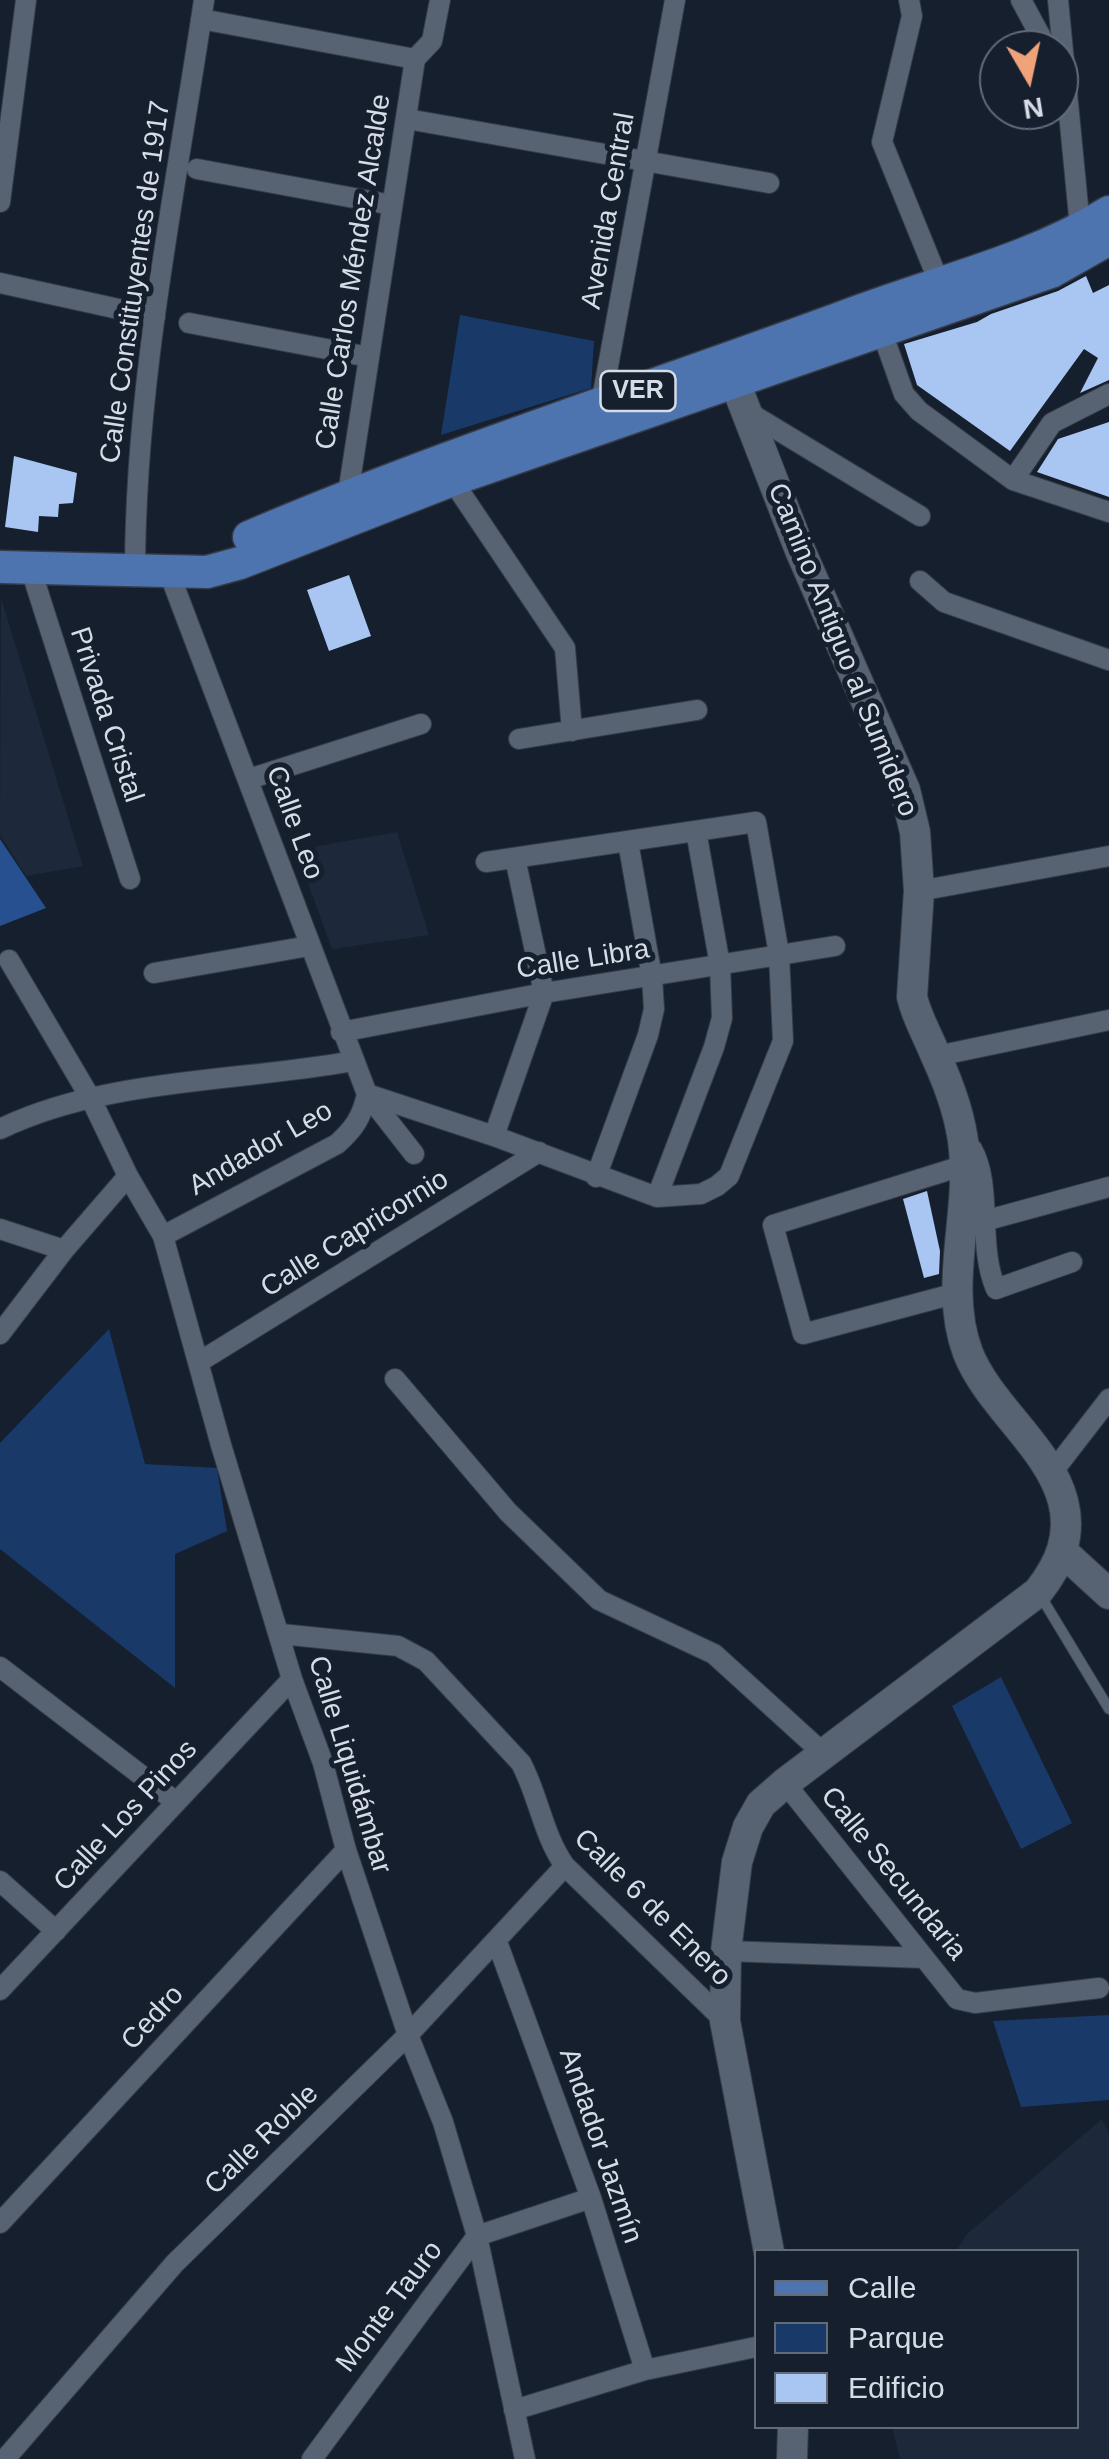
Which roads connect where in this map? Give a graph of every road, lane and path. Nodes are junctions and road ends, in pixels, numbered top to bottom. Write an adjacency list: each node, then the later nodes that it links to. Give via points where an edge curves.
1 (26, 0): 16 (street)
2 (440, 0): 10 (street, Calle Carlos Méndez Alcalde, via 432,41)
3 (675, 0): 13 (street, Avenida Central)
4 (908, 0): 20 (street, via 912,16 882,142)
5 (1021, 0): 8 (street)
6 (1058, 0): 9 (street)
7 (202, 10): 10 (street); 22 (street, Calle Constituyentes de 1917)
8 (1037, 30)
9 (1060, 30)
10 (415, 58): 11 (street, Calle Carlos Méndez Alcalde)
11 (407, 119): 13 (street); 17 (street, Calle Carlos Méndez Alcalde)
12 (1072, 130): 19 (street)
13 (646, 164): 15 (street); 28 (street, Avenida Central)
14 (197, 169): 17 (street)
15 (768, 183)
16 (0, 202)
17 (392, 205): 25 (street, Calle Carlos Méndez Alcalde)
18 (1109, 212): 19 (main road, VER)
19 (1092, 241): 20 (main road, VER); 23 (main road, VER, via 1050,272)
20 (939, 282): 23 (main road, VER)
21 (0, 284): 22 (street)
22 (155, 317): 35 (street, Calle Constituyentes de 1917, via 138,456)
23 (877, 318): 26 (main road, VER); 30 (street, via 904,394)
24 (189, 323): 25 (street)
25 (369, 356): 31 (street, Calle Carlos Méndez Alcalde)
26 (737, 385): 28 (main road, VER); 33 (street); 49 (main road, Camino Antiguo al Sumidero, via 800,550 906,790)
27 (1109, 394): 30 (street, via 1052,424)
28 (600, 418): 29 (main road, VER); 31 (main road, VER)
29 (452, 480): 35 (main road, VER, via 240,563 207,572); 40 (street, via 565,648)
30 (1013, 480): 32 (street)
31 (348, 494): 35 (main road, VER)
32 (1109, 512)
33 (920, 516)
34 (15, 567): 35 (main road, VER); 48 (street, Privada Cristal)
35 (151, 571): 42 (street, Calle Leo)
36 (920, 580): 37 (street, via 944,602)
37 (1109, 660)
38 (697, 710): 40 (street)
39 (421, 724): 42 (street)
40 (572, 730): 41 (street)
41 (519, 739)
42 (257, 776): 50 (street, Calle Leo)
43 (696, 831): 44 (street); 52 (street, via 756,822); 54 (street)
44 (628, 842): 46 (street); 56 (street)
45 (1109, 856): 49 (street)
46 (515, 858): 47 (street); 57 (street)
47 (486, 862)
48 (130, 879)
49 (919, 890): 60 (main road, Camino Antiguo al Sumidero, via 912,997)
50 (309, 946): 55 (street); 59 (street, Calle Leo)
51 (835, 946): 52 (street, Calle Libra)
52 (779, 954): 54 (street, Calle Libra); 73 (street, via 783,1041 729,1176 701,1194)
53 (10, 960): 63 (street, Calle Liquidámbar)
54 (720, 965): 56 (street, Calle Libra); 73 (street, via 722,1018)
55 (154, 972)
56 (652, 976): 57 (street, Calle Libra); 71 (street, via 648,1035)
57 (544, 993): 59 (street, Calle Libra); 66 (street)
58 (1109, 1020): 60 (street)
59 (342, 1032): 61 (street, Calle Leo)
60 (937, 1056): 65 (main road, Camino Antiguo al Sumidero)
61 (354, 1061): 62 (street, Calle Leo); 63 (street)
62 (367, 1094): 66 (street); 68 (street, Calle Leo); 76 (street, Andador Leo, via 363,1113 337,1144)
63 (91, 1099): 64 (street); 70 (street, Calle Liquidámbar)
64 (2, 1124)
65 (961, 1130): 69 (main road, Camino Antiguo al Sumidero); 74 (street, via 979,1164)
66 (494, 1136): 67 (street)
67 (539, 1152): 71 (street); 81 (street, Calle Capricornio)
68 (414, 1154)
69 (965, 1166): 79 (main road, Camino Antiguo al Sumidero); 79 (street, via 773,1225 803,1334)
70 (128, 1176): 76 (street, Calle Liquidámbar); 77 (street)
71 (596, 1176): 73 (street)
72 (1109, 1187): 74 (street)
73 (657, 1197)
74 (984, 1220): 78 (street, via 996,1289)
75 (0, 1229): 77 (street)
76 (163, 1236): 81 (street, Calle Liquidámbar)
77 (64, 1250): 80 (street)
78 (1072, 1262)
79 (957, 1293): 84 (main road, Camino Antiguo al Sumidero, via 960,1326 978,1374)
80 (0, 1334)
81 (199, 1362): 88 (street, Calle Liquidámbar)
82 (395, 1379): 92 (street, via 508,1512 598,1600 714,1654)
83 (1109, 1399): 84 (street)
84 (1051, 1474): 85 (main road, Camino Antiguo al Sumidero, via 1067,1526)
85 (1063, 1552): 86 (main road); 87 (main road)
86 (1038, 1592): 91 (lane); 92 (main road)
87 (1109, 1594)
88 (281, 1634): 90 (street, Calle Liquidámbar); 96 (street, Calle 6 de Enero, via 398,1646 426,1661 522,1764 550,1845)
89 (0, 1667): 94 (street)
90 (292, 1679): 94 (street, Calle Los Pinos); 95 (street, Calle Liquidámbar)
91 (1109, 1709)
92 (824, 1754): 93 (main road)
93 (785, 1783): 100 (main road, via 760,1804 748,1826); 101 (street, Calle Secundaria)
94 (176, 1802): 98 (street, Calle Los Pinos)
95 (346, 1850): 105 (street, Calle Liquidámbar); 107 (street, Cedro)
96 (565, 1866): 99 (street, Calle Roble); 104 (street, Calle 6 de Enero)
97 (0, 1880): 98 (street)
98 (56, 1931): 103 (street, Calle Los Pinos)
99 (497, 1942): 105 (street, Calle Roble); 106 (street, Andador Jazmín)
100 (726, 1951): 101 (street); 104 (main road)
101 (924, 1958): 102 (street, Calle Secundaria, via 957,1999 974,2003)
102 (1098, 1988)
103 (0, 1990)
104 (725, 2020): 109 (main road)
105 (408, 2035): 108 (street, Calle Liquidámbar); 114 (street, Calle Roble, via 176,2263)
106 (591, 2198): 108 (street, Monte Tauro); 111 (street, Andador Jazmín)
107 (0, 2223)
108 (477, 2236): 112 (street, Calle Liquidámbar); 115 (street, Monte Tauro)
109 (767, 2249)
110 (754, 2347): 111 (street)
111 (646, 2370): 112 (street)
112 (514, 2410): 116 (street, Calle Liquidámbar)
113 (793, 2429): 117 (main road)
114 (5, 2459)
115 (312, 2459)
116 (525, 2459)
117 (792, 2459)

